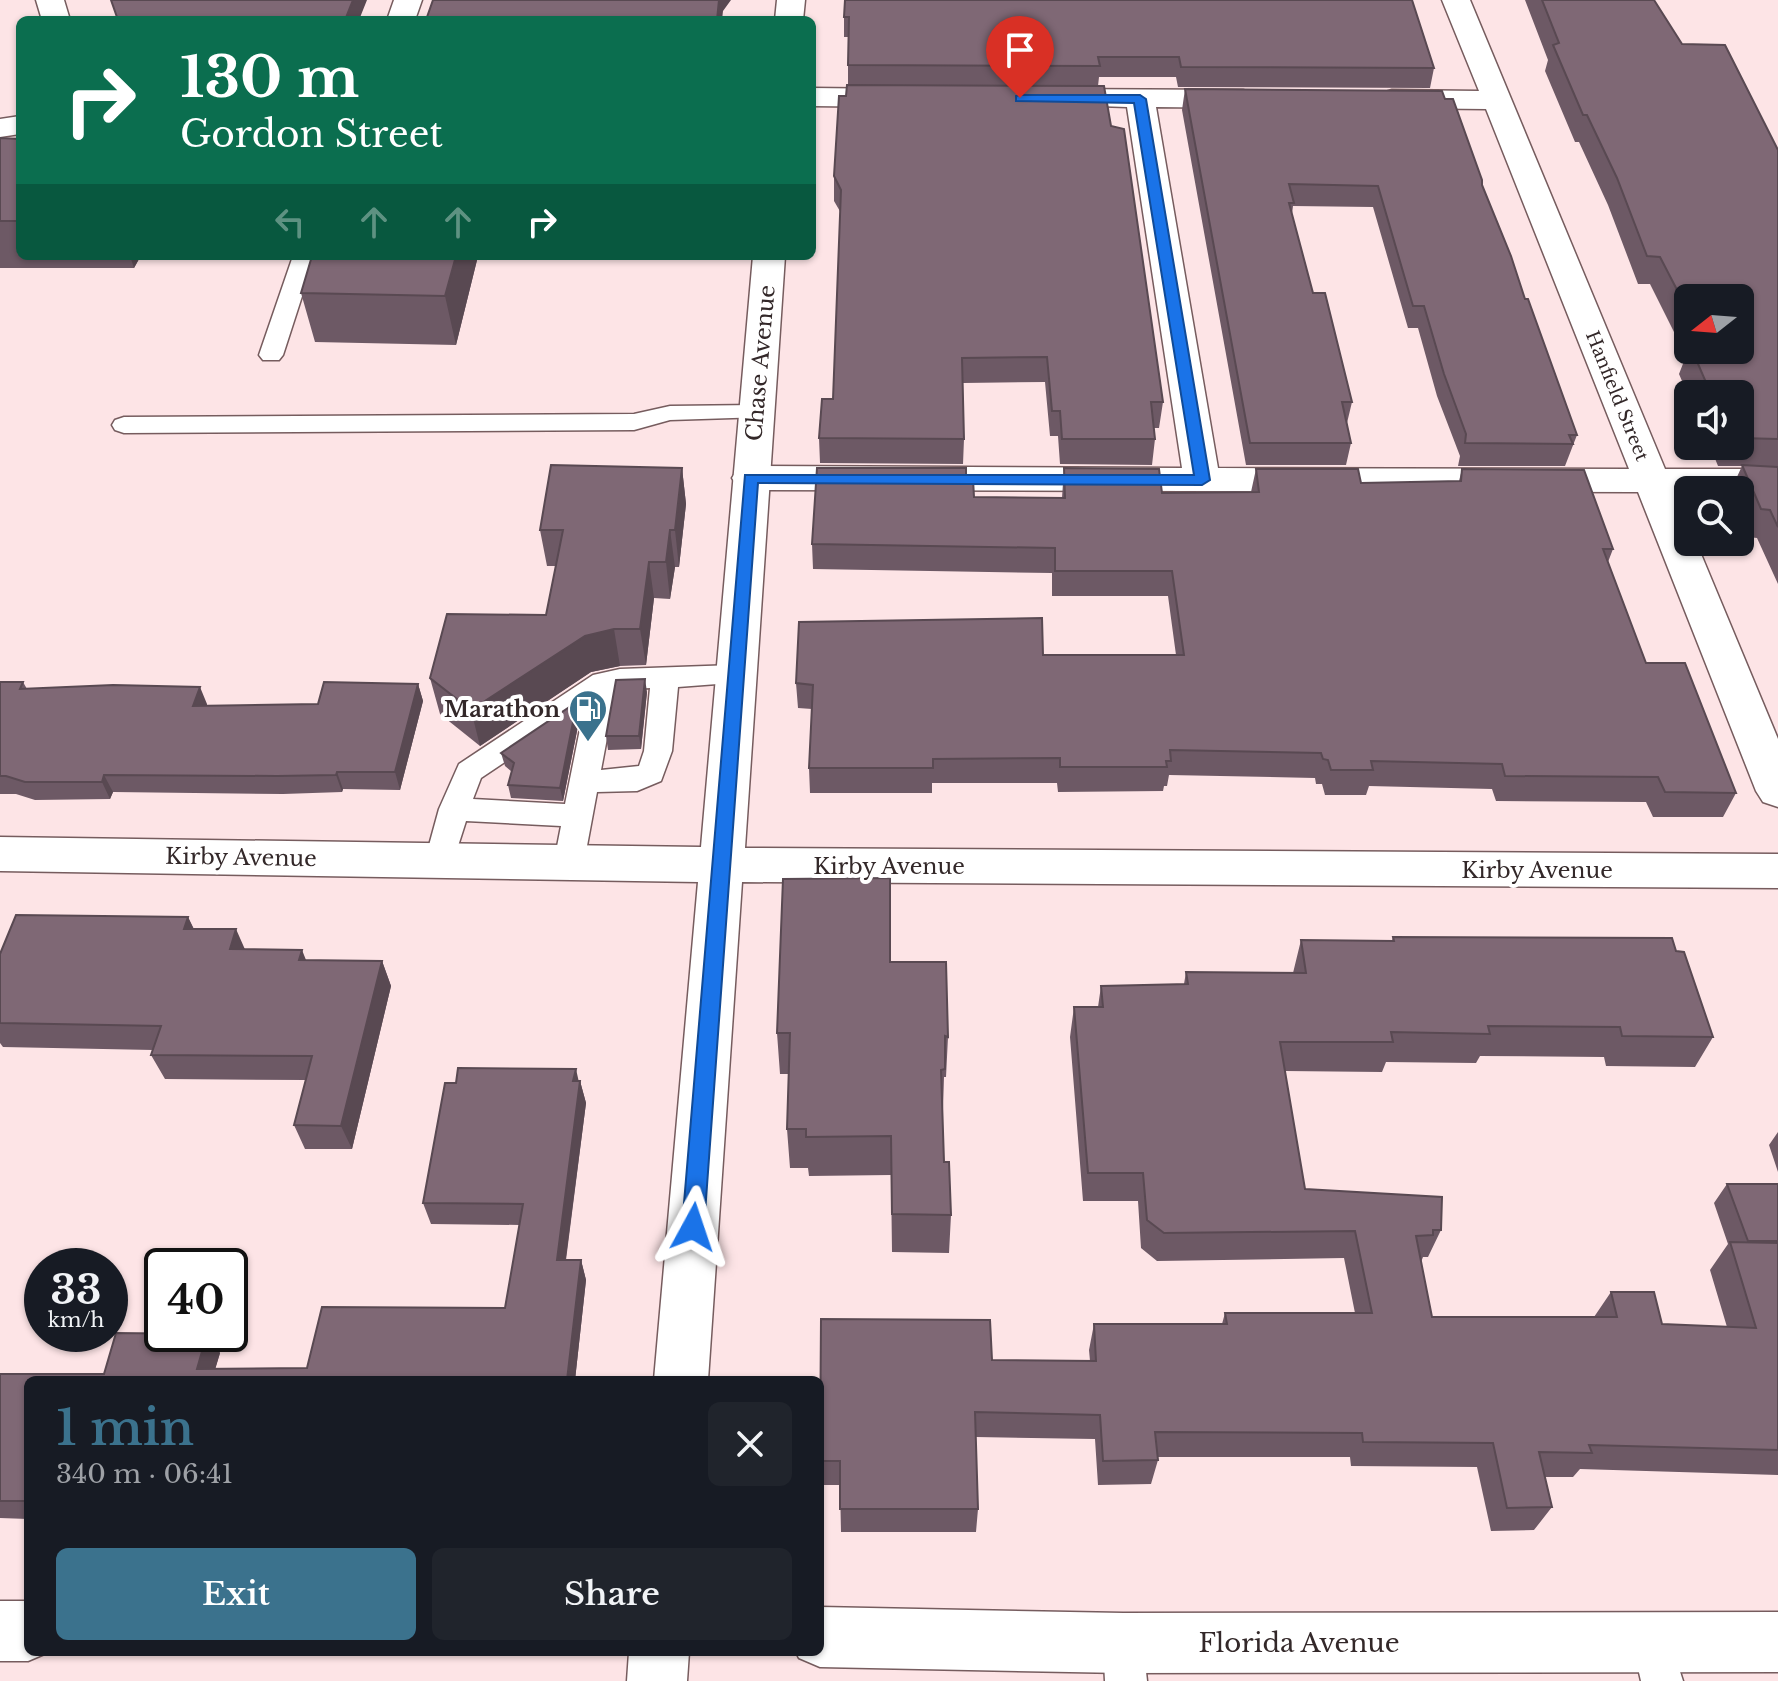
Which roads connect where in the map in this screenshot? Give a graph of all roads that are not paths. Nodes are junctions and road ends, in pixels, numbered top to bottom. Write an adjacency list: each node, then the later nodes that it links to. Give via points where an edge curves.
1 (1456, 0): 8 (street, Hanfield Street)
2 (816, 97): 3 (street)
3 (921, 98)
4 (1015, 98): 5 (street)
5 (1140, 99): 6 (street); 16 (street)
6 (1264, 99)
7 (1357, 99): 8 (street)
8 (1497, 100): 15 (street, Hanfield Street)
9 (303, 260): 11 (lane)
10 (769, 260): 12 (street, Chase Avenue)
11 (271, 355)
12 (756, 412): 13 (lane, via 670,413 634,422); 14 (street, Chase Avenue)
13 (124, 425)
14 (750, 478): 16 (street); 18 (street, Chase Avenue)
15 (1651, 479): 16 (street); 17 (street); 22 (street, Hanfield Street)
16 (1202, 480)
17 (1778, 481)
18 (734, 675): 19 (lane); 28 (street, Chase Avenue)
19 (665, 677): 20 (lane); 21 (lane, via 651,773 637,780)
20 (603, 682): 21 (lane); 23 (lane, via 469,772)
21 (584, 782): 24 (lane)
22 (1778, 791)
23 (454, 809): 24 (lane); 26 (lane)
24 (578, 816): 27 (lane)
25 (0, 854): 26 (street, Kirby Avenue)
26 (440, 860): 27 (street, Kirby Avenue)
27 (569, 862): 28 (street, Kirby Avenue)
28 (721, 865): 29 (street, Kirby Avenue); 30 (street, Chase Avenue)
29 (1778, 871)
30 (681, 1376)
31 (0, 1631): 32 (street)
32 (24, 1631)
33 (824, 1637): 36 (street, Florida Avenue)
34 (1778, 1642): 37 (street, Florida Avenue)
35 (659, 1656): 38 (street)
36 (1125, 1662): 37 (street, Florida Avenue)
37 (1657, 1662)
38 (657, 1681)

